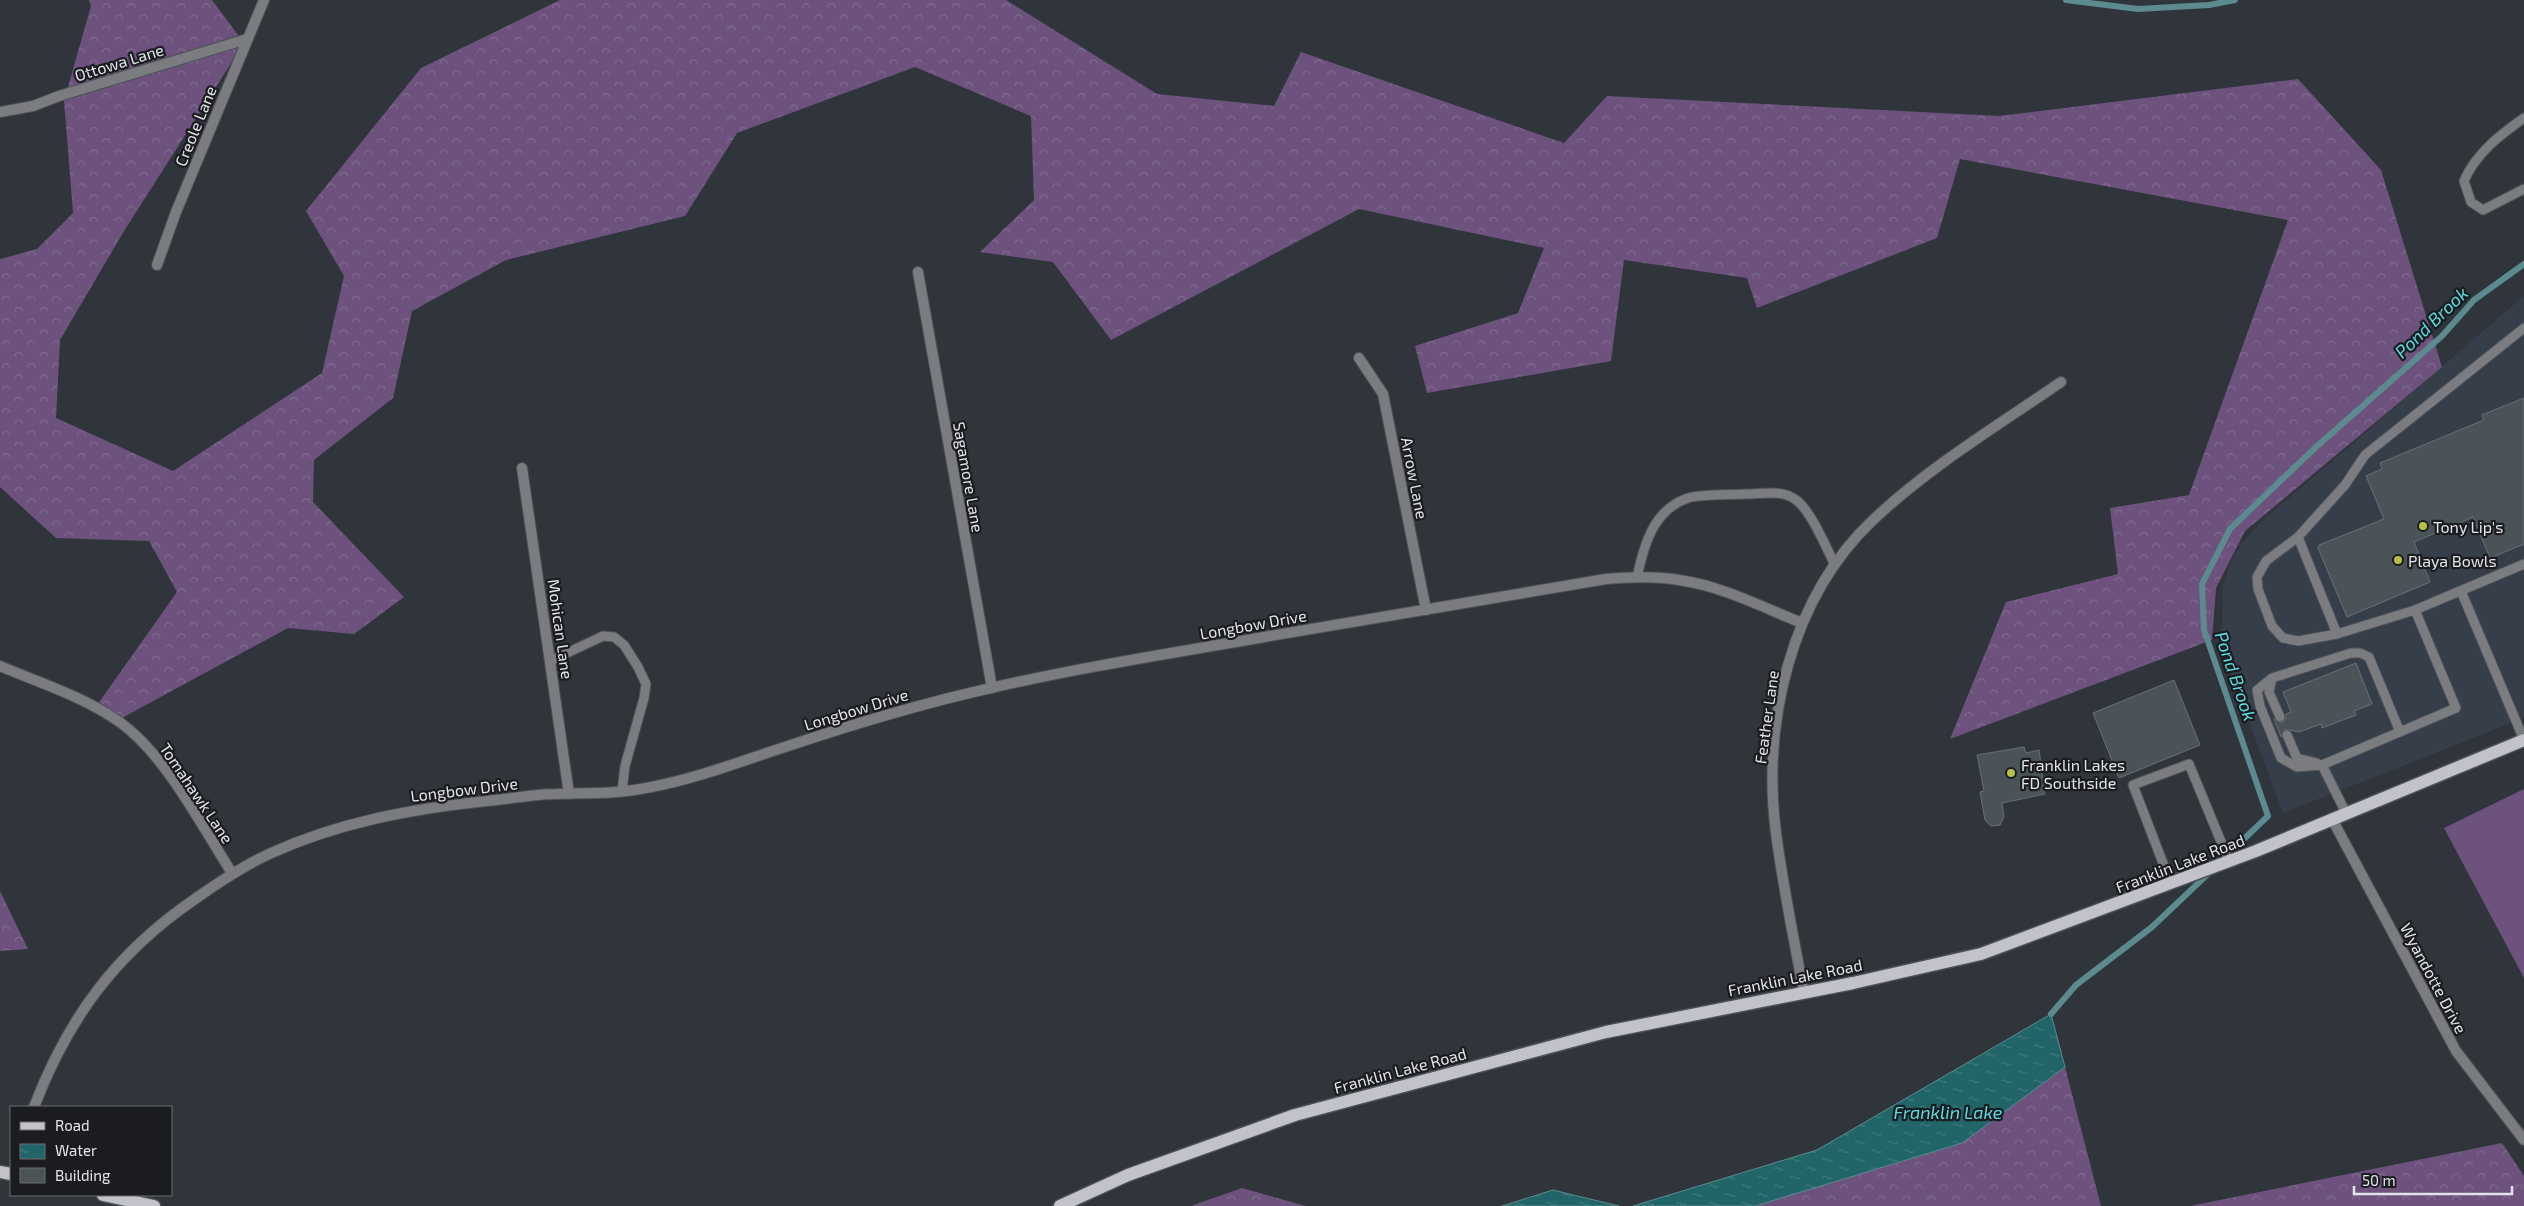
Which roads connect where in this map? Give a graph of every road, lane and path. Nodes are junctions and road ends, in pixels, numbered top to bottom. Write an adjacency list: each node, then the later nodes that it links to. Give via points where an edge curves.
1 (264, 0): 2 (street, Creole Lane)
2 (247, 39): 3 (street, Ottowa Lane, via 33,106); 6 (street, Creole Lane)
3 (0, 112)
4 (2524, 118): 5 (lane, via 2499,136 2470,166 2464,181 2471,202 2483,210)
5 (2524, 189)
6 (157, 265)
7 (918, 272): 24 (street, Sagamore Lane)
8 (2524, 328): 12 (lane, via 2364,455 2345,485)
9 (1359, 358): 17 (street, Arrow Lane, via 1383,394)
10 (2061, 382): 14 (street, Feather Lane, via 1908,488 1871,522)
11 (522, 468): 21 (street, Mohican Lane)
12 (2298, 537): 20 (lane); 20 (lane, via 2266,561 2256,577 2272,626 2283,638 2298,641)
13 (2524, 564): 16 (lane)
14 (1836, 565): 15 (lane, via 1797,500 1781,493 1688,498 1663,512 1653,526); 19 (street, Feather Lane)
15 (1637, 577): 17 (street, Longbow Drive, via 1606,579); 19 (street, Longbow Drive, via 1679,580 1717,589)
16 (2461, 591): 18 (lane); 28 (lane)
17 (1426, 610): 24 (street, Longbow Drive, via 1097,665)
18 (2415, 610): 20 (lane); 26 (lane, via 2456,708)
19 (1802, 623): 37 (street, Feather Lane, via 1784,678 1773,783 1776,832)
20 (2338, 634)
21 (550, 662): 30 (lane, via 602,636 614,637 624,645 638,667 646,684 625,766); 31 (street, Mohican Lane)
22 (0, 666): 35 (street, Tomahawk Lane, via 91,705 128,730 163,765)
23 (2272, 678): 25 (lane, via 2269,692); 26 (lane, via 2351,653 2370,657); 29 (lane, via 2258,690 2260,706 2281,758 2297,767)
24 (992, 688): 30 (street, Longbow Drive, via 894,713 698,777)
25 (2280, 717)
26 (2400, 732): 29 (lane)
27 (2287, 735): 29 (lane, via 2297,758)
28 (2524, 740): 32 (main road, Franklin Lake Road)
29 (2322, 765): 32 (lane)
30 (622, 791): 31 (street, Longbow Drive)
31 (569, 794): 35 (street, Longbow Drive, via 416,809 360,821 314,835)
32 (2346, 813): 33 (main road, Franklin Lake Road)
33 (2332, 820): 34 (main road, Franklin Lake Road); 39 (street, Wyandotte Drive, via 2456,1051)
34 (2229, 862): 36 (main road, Franklin Lake Road); 36 (lane, via 2189,764 2133,785)
35 (232, 873): 38 (street, Longbow Drive, via 166,918 103,980 79,1013 56,1055)
36 (2171, 884): 37 (main road, Franklin Lake Road, via 1982,954)
37 (1804, 993): 42 (main road, Franklin Lake Road, via 1606,1032 1295,1115 1146,1168)
38 (34, 1106)
39 (2524, 1140)
40 (108, 1196): 41 (main road)
41 (154, 1206)
42 (1060, 1206)

